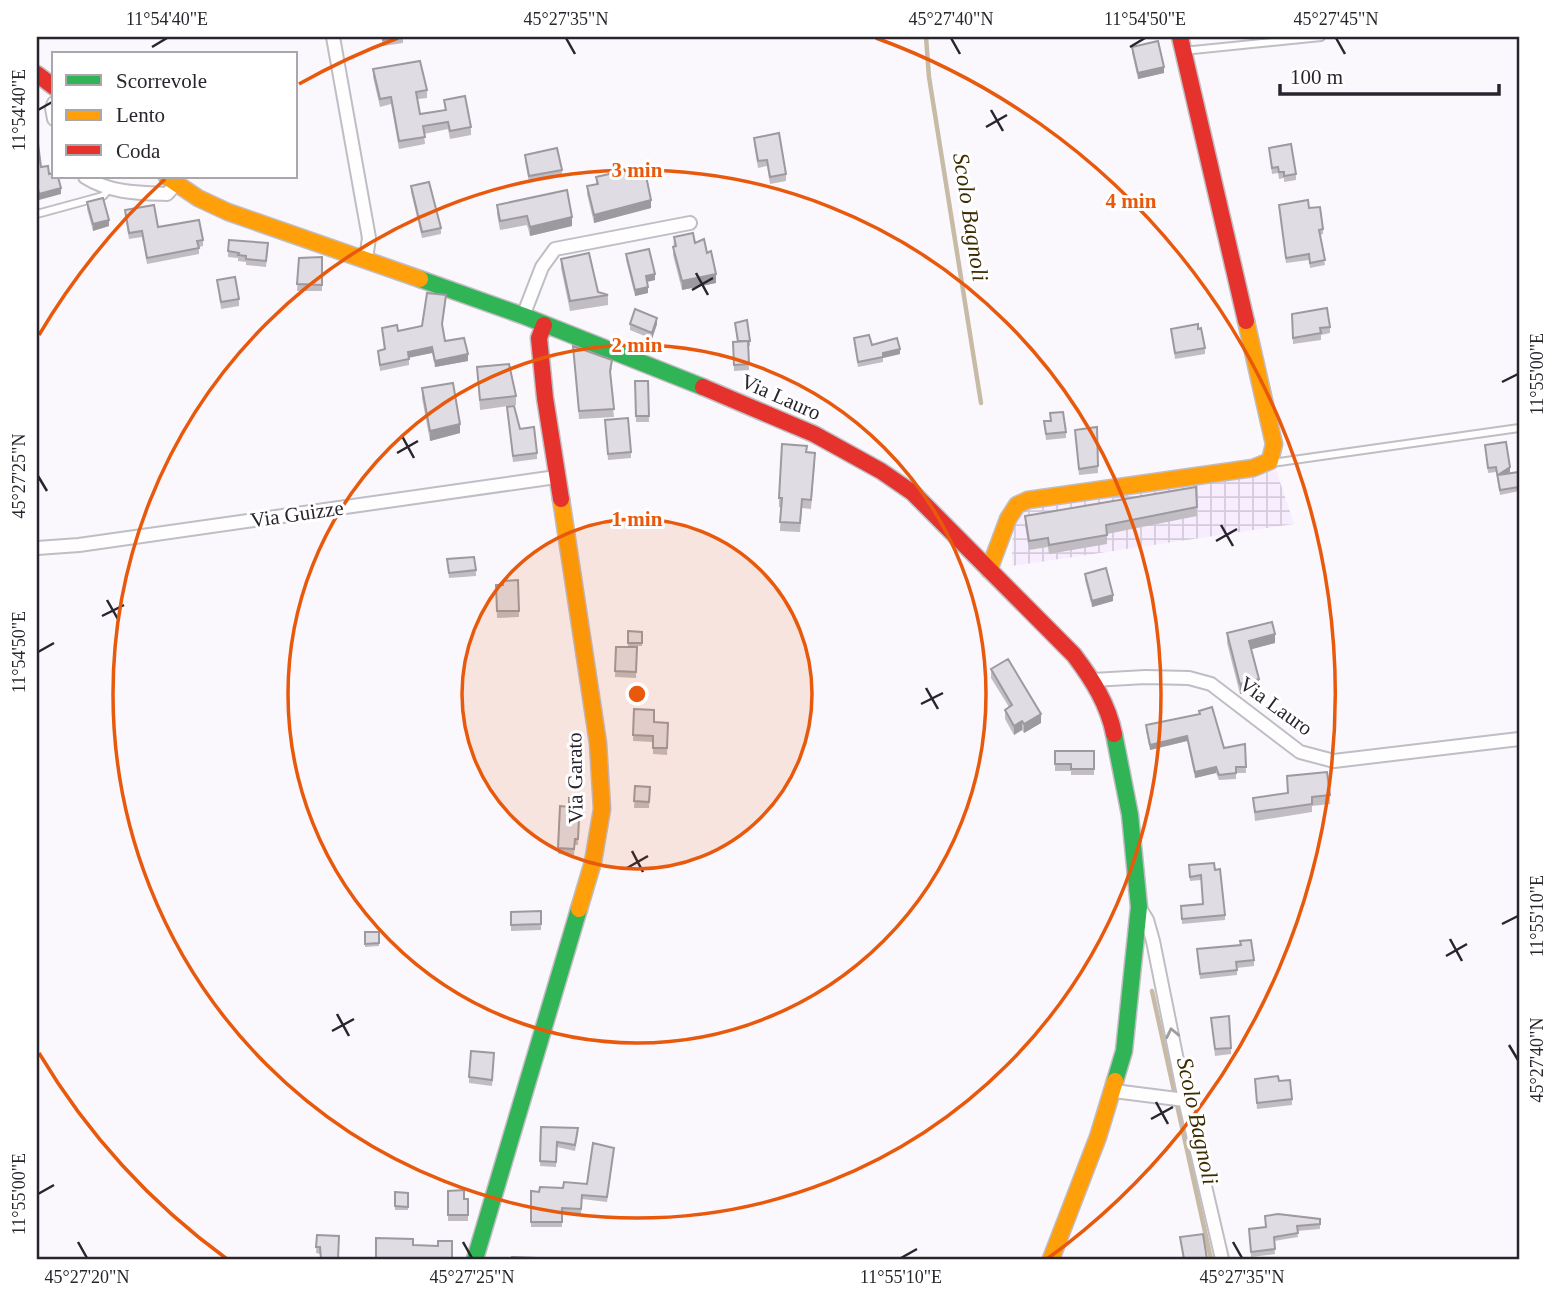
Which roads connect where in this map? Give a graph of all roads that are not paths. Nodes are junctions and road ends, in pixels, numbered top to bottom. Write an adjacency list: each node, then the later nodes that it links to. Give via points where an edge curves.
1 (334, 37): 11 (street, via 369,238)
2 (1321, 37): 3 (lane)
3 (1182, 44): 15 (street, via 1274,444)
4 (37, 74): 5 (street)
5 (52, 86)
6 (86, 178): 8 (street, Via Lauro)
7 (171, 180): 8 (street, Via Lauro, via 167,194); 11 (street, Via Lauro, via 228,212)
8 (109, 189): 9 (lane, via 103,196)
9 (37, 214)
10 (690, 223): 12 (street, via 555,250 542,267)
11 (366, 259): 12 (street, Via Lauro)
12 (523, 316): 13 (street, Via Lauro)
13 (544, 324): 16 (street, Via Garato, via 539,338); 18 (street, Via Lauro, via 750,405 880,469 913,493)
14 (1519, 428): 15 (lane)
15 (1269, 464): 18 (street, via 1028,500 1017,505 1008,519)
16 (556, 477): 17 (street, Via Guizze); 24 (street, Via Garato, via 598,743 602,809 593,862)
17 (37, 548)
18 (989, 570): 19 (street, Via Lauro)
19 (1093, 680): 20 (street, Via Lauro, via 1189,678 1211,684 1300,752 1334,761); 21 (street, Via Lauro, via 1107,706 1116,740 1130,815)
20 (1519, 739)
21 (1139, 907): 22 (street, Via Lauro, via 1124,1051); 23 (street, Via Lauro, one-way to 21, via 1153,941)
22 (1114, 1091): 23 (street); 25 (street, Via Lauro)
23 (1185, 1100): 26 (street, Via Lauro)
24 (475, 1259)
25 (1051, 1259)
26 (1223, 1259)

